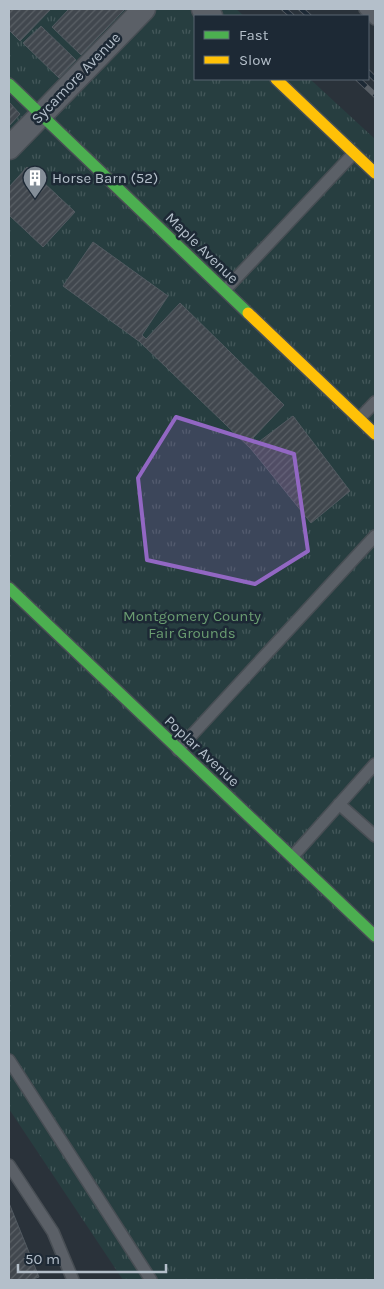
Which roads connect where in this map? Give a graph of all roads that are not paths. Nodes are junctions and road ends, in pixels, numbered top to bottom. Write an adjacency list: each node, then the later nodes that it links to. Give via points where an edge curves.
1 (144, 9): 6 (street, Sycamore Avenue)
2 (365, 9): 3 (lane)
3 (375, 19)
4 (277, 80): 8 (street)
5 (9, 84): 6 (street, Maple Avenue)
6 (41, 115): 7 (street, Sycamore Avenue); 10 (street, Maple Avenue)
7 (9, 148)
8 (354, 153): 9 (street); 10 (lane)
9 (375, 173)
10 (225, 290): 12 (street, Maple Avenue)
11 (375, 402): 12 (lane)
12 (360, 419): 13 (street, Maple Avenue)
13 (375, 434)
14 (375, 536): 16 (lane)
15 (9, 588): 16 (street, Poplar Avenue)
16 (178, 750): 20 (street, Poplar Avenue)
17 (375, 764): 18 (lane)
18 (340, 804): 19 (lane); 20 (lane)
19 (375, 836)
20 (293, 856): 21 (street, Poplar Avenue)
21 (375, 936)
22 (9, 1060): 25 (lane)
23 (9, 1165): 24 (lane, via 53,1232)
24 (72, 1280)
25 (151, 1280)

